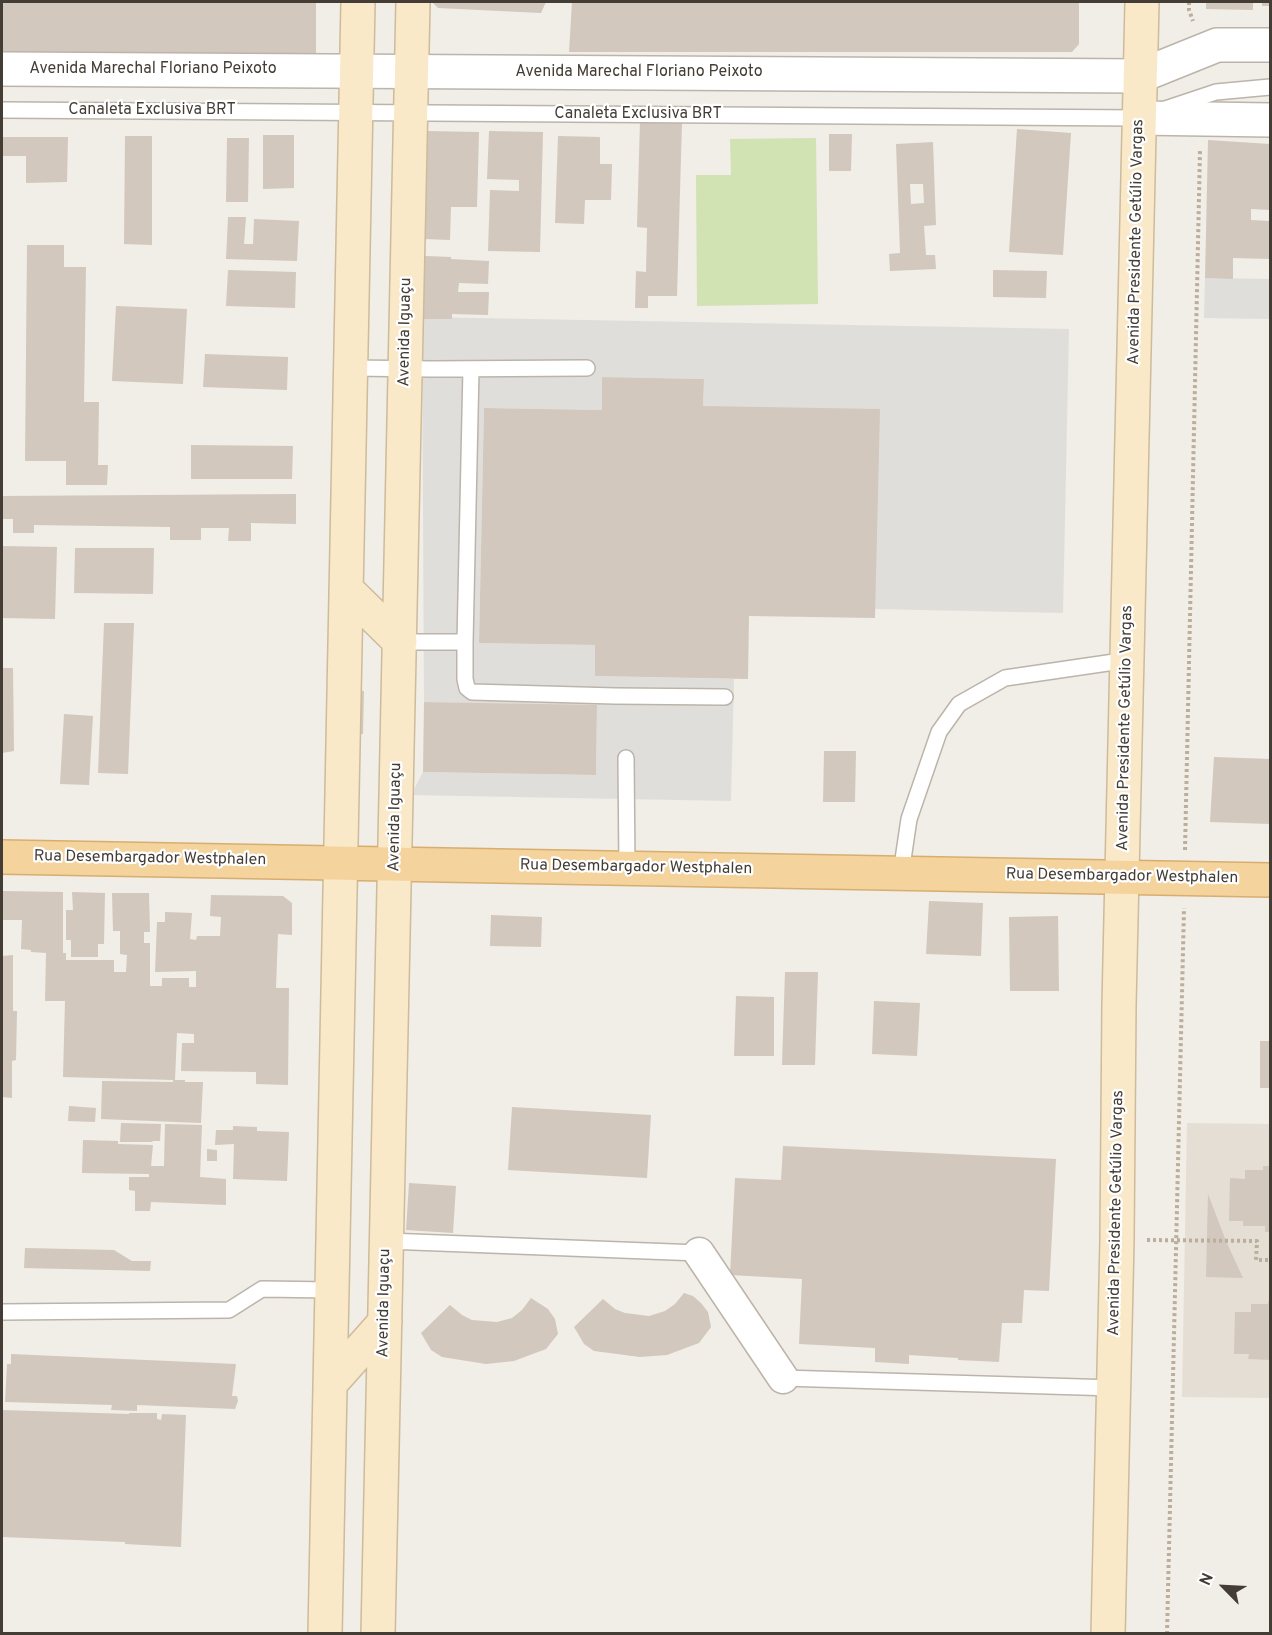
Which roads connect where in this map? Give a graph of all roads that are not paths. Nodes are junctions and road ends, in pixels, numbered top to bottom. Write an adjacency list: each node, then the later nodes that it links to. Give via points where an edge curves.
1 (358, 2): 6 (main road)
2 (413, 2): 7 (main road, Avenida Iguaçu)
3 (1142, 2): 8 (main road, Avenida Presidente Getúlio Vargas)
4 (1270, 45): 8 (street, Avenida Marechal Floriano Peixoto, via 1217,45)
5 (2, 69): 6 (street, Avenida Marechal Floriano Peixoto)
6 (356, 71): 7 (street, Avenida Marechal Floriano Peixoto); 11 (main road)
7 (412, 72): 8 (street, Avenida Marechal Floriano Peixoto); 12 (main road, Avenida Iguaçu)
8 (1140, 76): 13 (main road, Avenida Presidente Getúlio Vargas)
9 (1270, 87): 13 (lane, Canaleta Exclusiva BRT, via 1216,92)
10 (2, 110): 11 (lane, Canaleta Exclusiva BRT)
11 (355, 113): 12 (lane, Canaleta Exclusiva BRT); 15 (main road)
12 (411, 113): 13 (lane, Canaleta Exclusiva BRT); 17 (main road, Avenida Iguaçu)
13 (1139, 118): 14 (street); 22 (main road, Avenida Presidente Getúlio Vargas)
14 (1270, 120)
15 (350, 368): 17 (lane); 19 (main road)
16 (587, 368): 18 (lane)
17 (405, 369): 18 (lane); 20 (main road, Avenida Iguaçu)
18 (471, 369): 21 (lane)
19 (346, 589): 20 (main road); 26 (main road)
20 (400, 642): 21 (lane); 27 (main road, Avenida Iguaçu)
21 (465, 642): 23 (lane, via 465,679 472,692)
22 (1128, 660): 29 (lane, via 1005,678 959,704 939,732 909,819); 30 (main road, Avenida Presidente Getúlio Vargas)
23 (725, 697)
24 (626, 758): 28 (lane)
25 (2, 856): 26 (main road, Rua Desembargador Westphalen)
26 (341, 863): 27 (main road, Rua Desembargador Westphalen); 34 (main road)
27 (395, 864): 28 (main road, Rua Desembargador Westphalen); 32 (main road, Avenida Iguaçu)
28 (627, 868): 29 (main road, Rua Desembargador Westphalen)
29 (901, 873): 30 (main road, Rua Desembargador Westphalen)
30 (1123, 877): 31 (main road, Rua Desembargador Westphalen); 39 (main road, Avenida Presidente Getúlio Vargas)
31 (1270, 880)
32 (387, 1241): 33 (lane); 36 (main road, Avenida Iguaçu)
33 (699, 1254): 37 (street)
34 (332, 1290): 35 (lane, via 262,1289 229,1310); 38 (main road)
35 (3, 1312)
36 (385, 1322): 38 (main road); 41 (main road, Avenida Iguaçu)
37 (783, 1378): 39 (lane)
38 (330, 1384): 40 (main road)
39 (1114, 1388): 42 (main road, Avenida Presidente Getúlio Vargas)
40 (325, 1634)
41 (378, 1634)
42 (1108, 1634)

